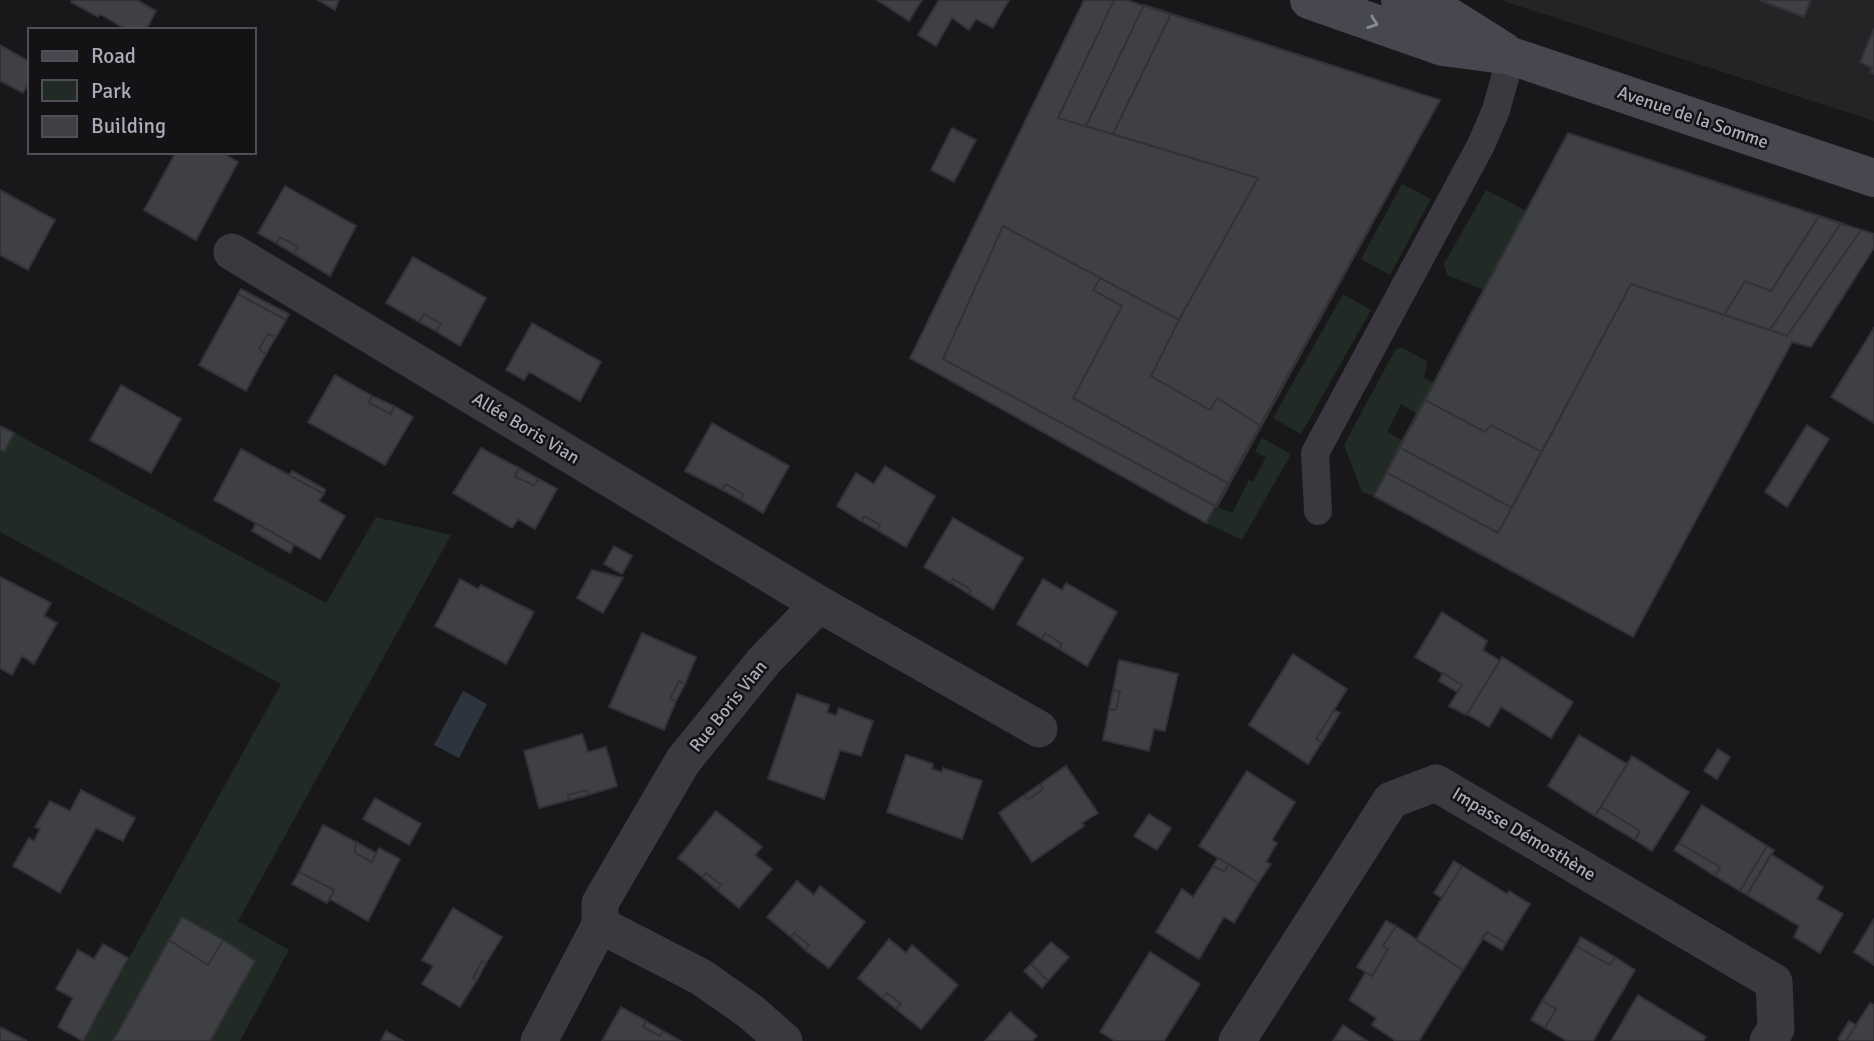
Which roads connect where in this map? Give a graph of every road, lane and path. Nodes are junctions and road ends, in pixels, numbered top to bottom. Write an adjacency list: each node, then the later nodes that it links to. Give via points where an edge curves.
1 (1309, 0): 4 (main road, Avenue de la Somme, one-way to 4, via 1443,47)
2 (1400, 0): 3 (main road, Avenue de la Somme)
3 (1431, 6): 4 (main road, Avenue de la Somme)
4 (1511, 56): 5 (main road, Avenue de la Somme); 7 (street, via 1481,145 1315,453)
5 (1874, 178)
6 (232, 252): 8 (street, Allée Boris Vian)
7 (1318, 511)
8 (819, 604): 9 (street); 10 (street, Rue Boris Vian, via 764,660 683,761 600,903)
9 (1039, 729)
10 (600, 925): 11 (street, Rue Boris Vian); 12 (street, via 701,977)
11 (539, 1041)
12 (784, 1041)
13 (1237, 1041): 14 (street, Impasse Démosthène, via 1391,800 1436,782 1774,982 1776,1029)
14 (1768, 1041)

